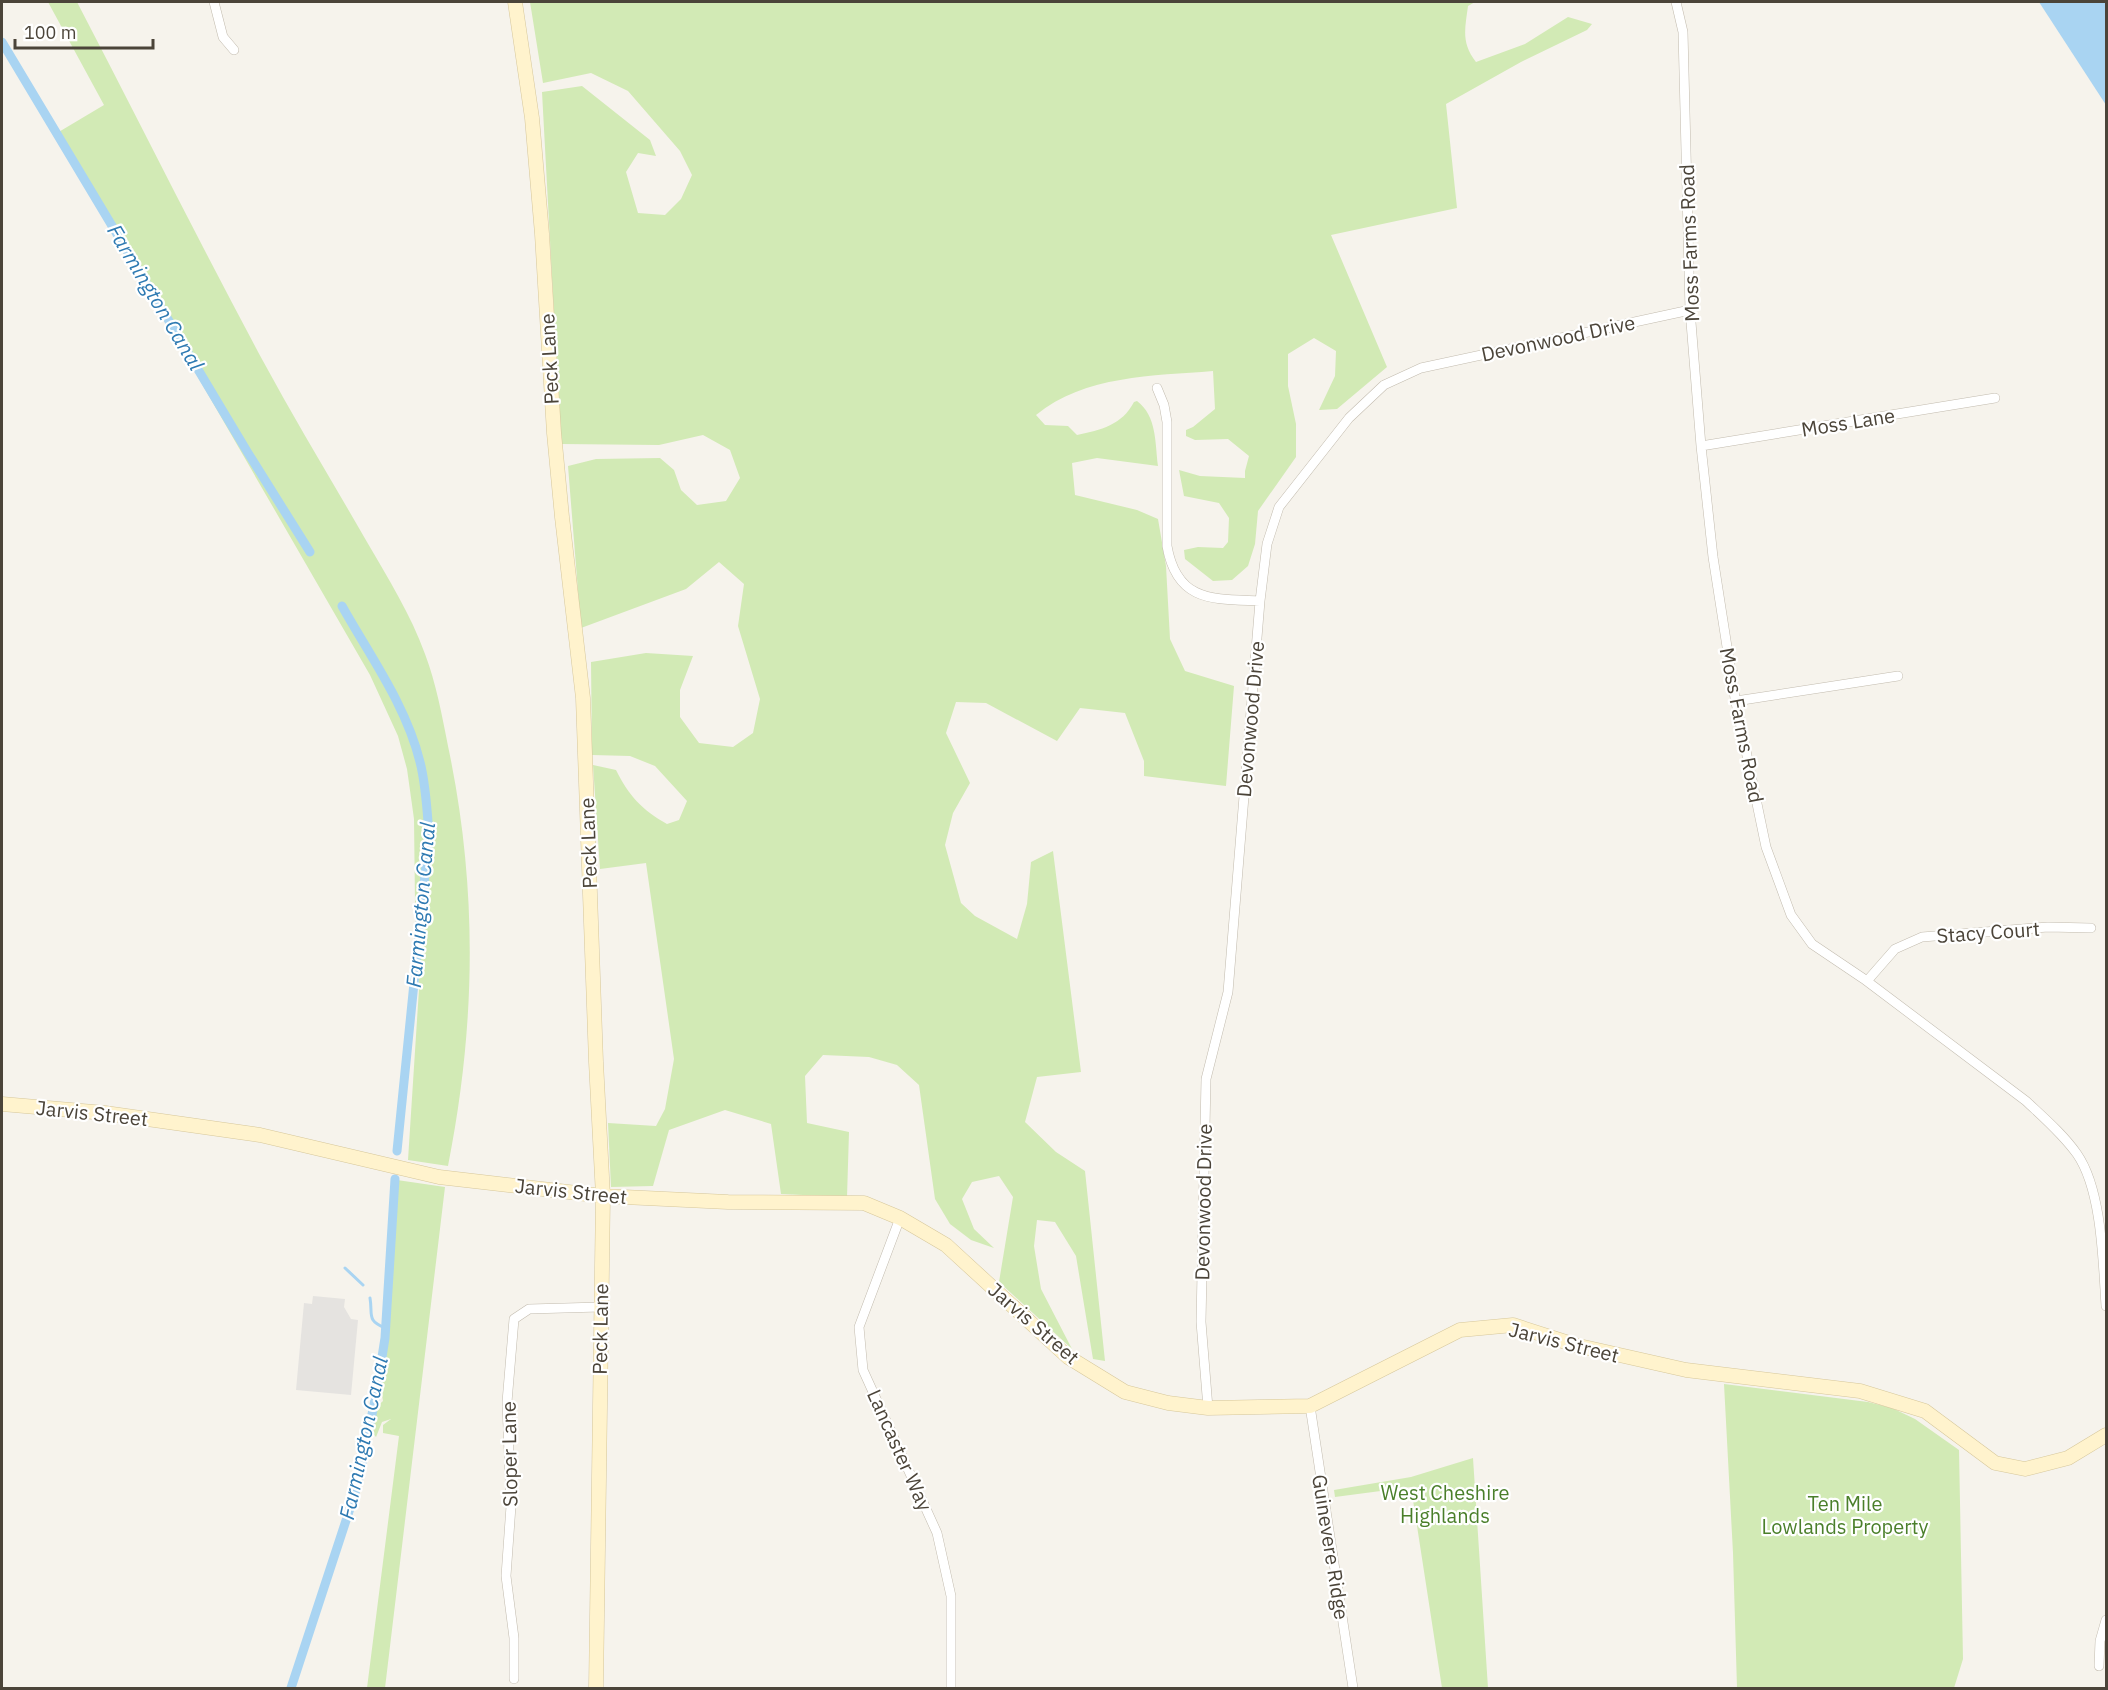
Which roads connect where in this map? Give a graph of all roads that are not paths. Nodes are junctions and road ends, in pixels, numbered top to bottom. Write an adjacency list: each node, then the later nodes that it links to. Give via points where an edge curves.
1 (214, 2): 4 (street, via 224,37)
2 (515, 2): 15 (street, Peck Lane, via 532,117 553,422 583,698)
3 (1676, 2): 5 (street, Moss Farms Road, via 1683,32)
4 (234, 50)
5 (1690, 310): 8 (street, Moss Farms Road); 9 (street, Devonwood Drive, via 1421,368 1384,385 1349,418 1279,507 1267,543)
6 (1157, 388): 9 (street, via 1167,422 1170,564 1177,576 1199,595)
7 (1995, 398): 8 (street, Moss Lane)
8 (1701, 446): 11 (street, Moss Farms Road, via 1713,557)
9 (1260, 601): 20 (street, Devonwood Drive, via 1228,992 1206,1079 1201,1322)
10 (1898, 676): 11 (street)
11 (1736, 701): 13 (street, Moss Farms Road, via 1766,848 1791,915 1812,944)
12 (2091, 928): 13 (street, Stacy Court, via 2048,927 1922,937 1895,950)
13 (1867, 981): 17 (street, Moss Farms Road, via 2026,1101 2077,1154 2090,1182 2100,1231)
14 (2, 1104): 15 (street, Jarvis Street, via 105,1113 260,1135 439,1177)
15 (603, 1196): 16 (street, Jarvis Street, via 864,1203); 18 (street, Peck Lane)
16 (900, 1218): 20 (street, Jarvis Street, via 946,1245 1068,1357 1118,1388 1168,1403); 26 (street, Lancaster Way, via 859,1327 863,1370 937,1533 951,1596)
17 (2106, 1306)
18 (600, 1307): 24 (street, Sloper Lane, via 529,1309 513,1319 507,1402 511,1506 506,1576 514,1638); 25 (street, Peck Lane)
19 (1310, 1406): 20 (street, Jarvis Street); 21 (street, Jarvis Street, via 1460,1330 1513,1325 1575,1345 1686,1370 1860,1391 1925,1411 1995,1463 2025,1469 2068,1458); 27 (street, Guinevere Ridge)
20 (1208, 1408)
21 (2106, 1435)
22 (2106, 1620): 23 (street)
23 (2099, 1666)
24 (514, 1679)
25 (596, 1689)
26 (951, 1689)
27 (1353, 1689)

